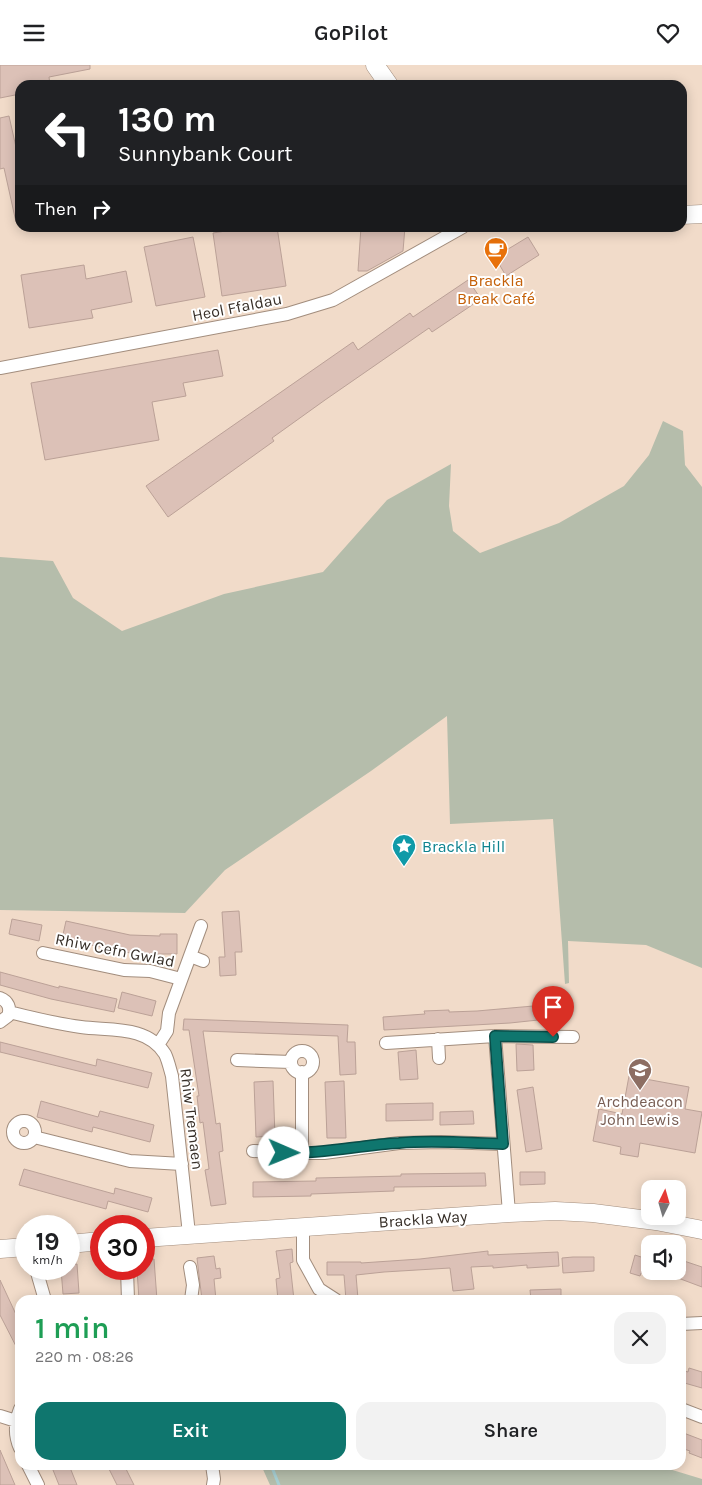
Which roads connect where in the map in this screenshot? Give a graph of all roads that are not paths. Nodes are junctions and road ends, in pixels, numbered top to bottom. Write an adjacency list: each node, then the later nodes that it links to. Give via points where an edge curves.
1 (376, 65): 2 (street)
2 (386, 80)
3 (702, 214): 4 (street)
4 (687, 215)
5 (454, 232): 6 (street, Heol Ffaldau, via 333,300 311,308)
6 (0, 368)
7 (201, 926): 9 (street)
8 (43, 953): 11 (street, Rhiw Cefn Gwlad, via 124,971 150,971)
9 (190, 956): 10 (street); 11 (street)
10 (203, 961)
11 (181, 979): 19 (street, via 169,1013 167,1031)
12 (0, 998): 13 (street, via 8,1004)
13 (10, 1012): 14 (street); 19 (street, via 82,1027 125,1030)
14 (0, 1022)
15 (495, 1036): 16 (street); 17 (street); 25 (street)
16 (572, 1037)
17 (438, 1039): 18 (street); 20 (street)
18 (386, 1043)
19 (158, 1045): 28 (street, Rhiw Tremaen, via 172,1076)
20 (439, 1058)
21 (237, 1060): 22 (street)
22 (291, 1062): 23 (street, via 294,1069); 23 (street, via 296,1053 304,1051 310,1055 312,1065 308,1071)
23 (302, 1072): 27 (street)
24 (34, 1137): 28 (street, via 130,1161)
25 (503, 1144): 27 (street, via 399,1143); 29 (street)
26 (253, 1151): 27 (street, via 267,1146)
27 (302, 1153)
28 (182, 1165): 32 (street, Rhiw Tremaen)
29 (508, 1213): 30 (street, Brackla Way); 31 (street, Brackla Way, via 593,1213)
30 (303, 1227): 32 (street, Brackla Way); 42 (street, via 303,1260 319,1289)
31 (702, 1230)
32 (189, 1234): 33 (street, Brackla Way)
33 (155, 1237)
34 (15, 1248): 35 (street)
35 (0, 1249)
36 (190, 1267): 41 (street)
37 (39, 1280): 39 (street)
38 (127, 1280): 40 (street)
39 (44, 1295)
40 (128, 1295)
41 (192, 1295)
42 (328, 1295)
43 (702, 1323): 44 (street)
44 (686, 1324)
45 (686, 1411): 48 (street)
46 (15, 1415): 47 (street)
47 (0, 1416)
48 (702, 1417)
49 (30, 1470): 51 (street)
50 (213, 1470): 52 (street)
51 (38, 1485)
52 (213, 1485)

